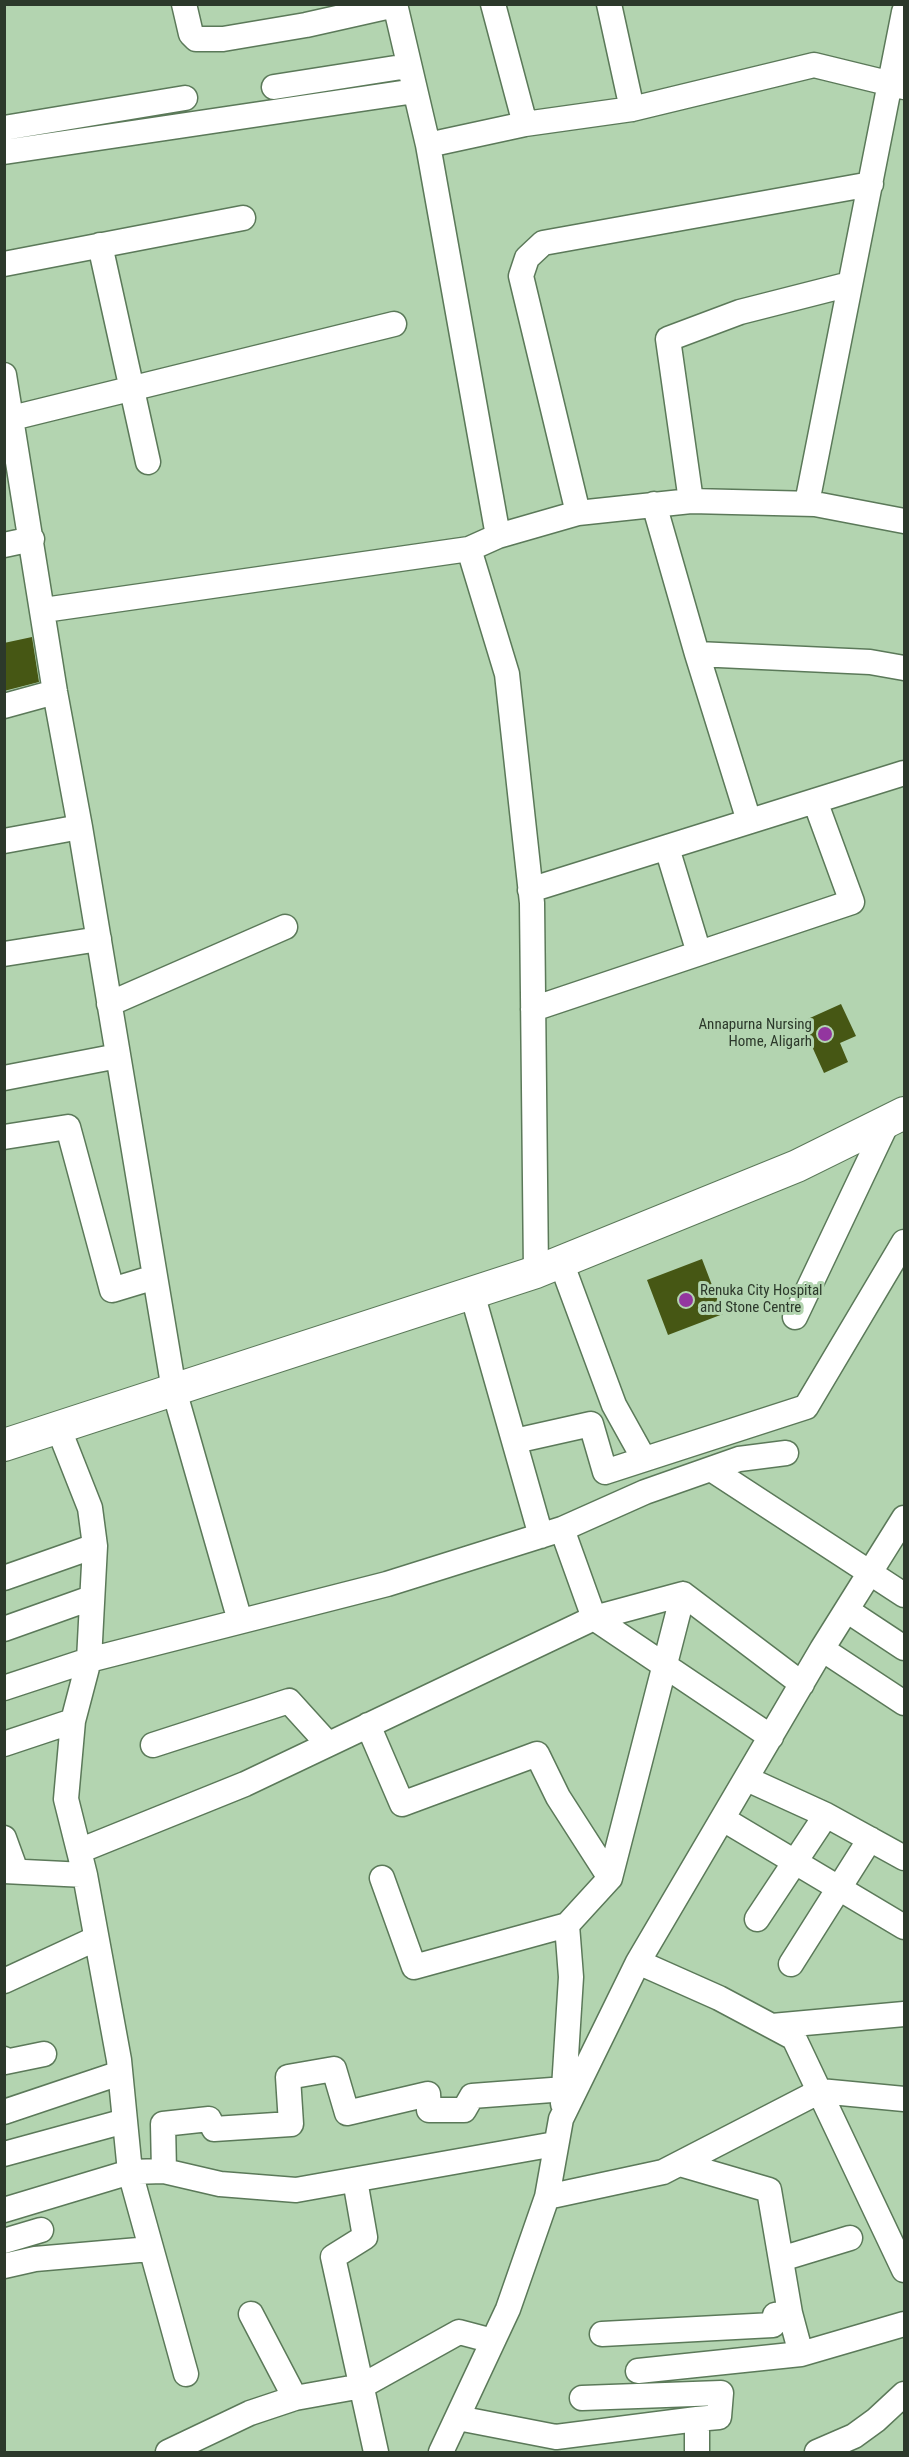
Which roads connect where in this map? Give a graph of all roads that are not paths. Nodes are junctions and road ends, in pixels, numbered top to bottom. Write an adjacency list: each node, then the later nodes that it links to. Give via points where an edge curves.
1 (184, 4): 4 (street, via 191,34 196,39 286,29)
2 (494, 4): 12 (street)
3 (609, 4): 11 (street)
4 (395, 5): 6 (street)
5 (904, 12): 7 (street)
6 (408, 66): 8 (street); 9 (street)
7 (897, 86): 11 (street, via 814,65); 16 (street)
8 (274, 87)
9 (415, 91): 14 (street); 15 (street)
10 (185, 98): 13 (street)
11 (632, 109): 12 (street)
12 (525, 124): 14 (street)
13 (4, 128)
14 (428, 145): 31 (street)
15 (4, 152)
16 (871, 184): 20 (street); 29 (street, via 543,243 527,258 521,276)
17 (243, 218): 18 (street)
18 (100, 245): 19 (street); 23 (street)
19 (4, 264)
20 (850, 284): 26 (street, via 740,312 668,339); 27 (street)
21 (394, 324): 23 (street)
22 (4, 375): 24 (street)
23 (132, 388): 24 (street); 25 (street)
24 (10, 424): 32 (street)
25 (148, 462)
26 (691, 501): 27 (street); 28 (street)
27 (807, 503): 30 (street)
28 (654, 504): 29 (street); 36 (street)
29 (578, 513): 31 (street)
30 (904, 521)
31 (498, 536): 34 (street)
32 (32, 539): 33 (street); 35 (street)
33 (4, 545)
34 (469, 549): 35 (street); 46 (street, via 507,674)
35 (44, 610): 38 (street)
36 (697, 654): 37 (street, via 870,662); 42 (street)
37 (904, 668)
38 (55, 692): 39 (street); 43 (street)
39 (4, 706)
40 (904, 772): 41 (street)
41 (815, 801): 42 (street); 49 (street, via 852,902)
42 (749, 821): 45 (street)
43 (80, 827): 44 (street); 48 (street)
44 (4, 841)
45 (667, 848): 46 (street); 49 (street)
46 (531, 890): 52 (street)
47 (285, 927): 51 (street)
48 (99, 939): 50 (street); 51 (street)
49 (699, 953): 52 (street)
50 (4, 954)
51 (109, 1004): 53 (street)
52 (533, 1009): 58 (street)
53 (118, 1056): 54 (street); 59 (street)
54 (4, 1078)
55 (896, 1117): 58 (main road, via 797,1166); 61 (street)
56 (4, 1137): 59 (street, via 68,1127 112,1290)
57 (904, 1242): 67 (street, via 806,1407)
58 (548, 1267): 60 (main road); 67 (street)
59 (155, 1277): 62 (street)
60 (472, 1293): 62 (main road); 64 (street)
61 (795, 1317)
62 (174, 1390): 63 (main road); 79 (street)
63 (58, 1427): 65 (main road); 71 (street, via 90,1508)
64 (514, 1441): 67 (street, via 591,1424 605,1472); 70 (street)
65 (4, 1445)
66 (786, 1453): 68 (street)
67 (644, 1459)
68 (711, 1469): 70 (street); 72 (street)
69 (902, 1526): 72 (street)
70 (552, 1532): 78 (street); 79 (street, via 387,1584)
71 (95, 1546): 73 (street); 76 (street)
72 (871, 1573): 75 (street); 77 (street)
73 (4, 1578)
74 (683, 1594): 78 (street); 84 (street); 85 (street)
75 (904, 1595)
76 (91, 1598): 80 (street); 83 (street)
77 (848, 1611): 81 (street); 82 (street)
78 (594, 1618): 84 (street); 89 (street)
79 (240, 1622): 83 (street)
80 (4, 1629)
81 (904, 1648)
82 (822, 1649): 85 (street); 87 (street)
83 (89, 1660): 86 (street); 88 (street)
84 (665, 1665): 90 (street); 105 (street)
85 (802, 1684): 90 (street)
86 (4, 1688)
87 (904, 1703)
88 (73, 1721): 91 (street); 99 (street, via 66,1799)
89 (368, 1725): 92 (street); 105 (street, via 402,1804 537,1754 558,1797)
90 (771, 1737): 94 (street)
91 (4, 1744)
92 (328, 1744): 93 (street, via 289,1701); 99 (street, via 245,1784)
93 (153, 1745)
94 (747, 1779): 95 (street); 96 (street)
95 (826, 1815): 98 (street); 101 (street)
96 (723, 1819): 101 (street); 111 (street)
97 (4, 1838): 102 (street)
98 (870, 1839): 100 (street); 106 (street)
99 (79, 1851): 103 (street)
100 (904, 1858)
101 (796, 1861): 106 (street); 107 (street)
102 (10, 1871): 103 (street)
103 (85, 1875): 110 (street)
104 (382, 1878): 108 (street, via 414,1968)
105 (610, 1878): 108 (street)
106 (839, 1888): 109 (street); 112 (street)
107 (758, 1919)
108 (567, 1925): 119 (street, via 572,1977)
109 (904, 1928)
110 (95, 1939): 113 (street); 118 (street)
111 (638, 1962): 115 (street); 123 (street)
112 (791, 1964)
113 (4, 1981)
114 (904, 2014): 115 (street)
115 (772, 2026): 120 (street, via 794,2038)
116 (44, 2054): 117 (street, via 5,2062)
117 (4, 2059)
118 (120, 2073): 122 (street); 124 (street)
119 (565, 2089): 123 (street); 128 (street, via 472,2096 464,2110 429,2110 428,2094 346,2113 334,2069 288,2077 291,2124 214,2129 208,2119 163,2124)
120 (820, 2091): 121 (street); 127 (street); 139 (street)
121 (904, 2099)
122 (4, 2112)
123 (561, 2118): 125 (street)
124 (125, 2121): 126 (street); 129 (street)
125 (555, 2144): 130 (street); 131 (street)
126 (4, 2154)
127 (680, 2164): 131 (street, via 663,2172); 137 (street, via 769,2190)
128 (164, 2170): 129 (street); 130 (street, via 220,2184 297,2190)
129 (130, 2172): 132 (street); 136 (street)
130 (355, 2180): 148 (street, via 365,2237 333,2257)
131 (547, 2197): 144 (street)
132 (4, 2210)
133 (41, 2230): 135 (street)
134 (850, 2238): 137 (street)
135 (4, 2241)
136 (150, 2249): 138 (street, via 45,2258); 147 (street)
137 (781, 2259): 140 (street)
138 (4, 2266)
139 (904, 2270)
140 (790, 2313): 143 (street, via 775,2315 773,2325); 145 (street)
141 (251, 2314): 150 (street)
142 (904, 2324): 145 (street)
143 (602, 2334)
144 (493, 2341): 148 (street, via 459,2332); 152 (street)
145 (801, 2354): 146 (street)
146 (638, 2371)
147 (186, 2374)
148 (362, 2386): 150 (street); 155 (street)
149 (904, 2394): 158 (street, via 854,2436)
150 (295, 2398): 154 (street, via 250,2413)
151 (582, 2398): 153 (street, via 721,2393 719,2417)
152 (458, 2418): 153 (street, via 556,2437); 156 (street)
153 (697, 2419): 157 (street)
154 (168, 2452)
155 (376, 2452)
156 (441, 2452)
157 (697, 2452)
158 (817, 2452)

